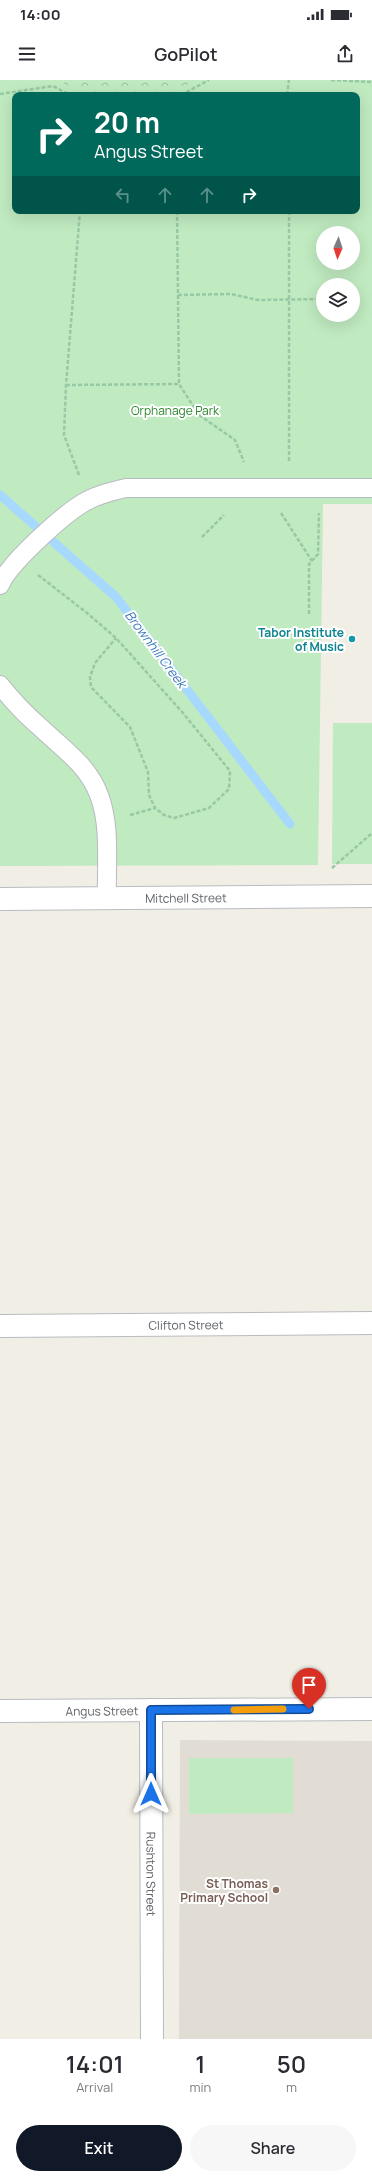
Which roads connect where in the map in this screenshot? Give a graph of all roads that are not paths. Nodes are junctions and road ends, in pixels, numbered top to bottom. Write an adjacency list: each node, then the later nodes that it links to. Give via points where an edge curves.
1 (372, 488): 2 (lane, via 126,488 106,493 66,517 17,562 3,577)
2 (0, 585)
3 (0, 685): 5 (lane, via 15,704 80,763 91,777 99,795 105,823)
4 (372, 896): 5 (street, Mitchell Street)
5 (107, 898): 6 (street, Mitchell Street)
6 (0, 899)
7 (372, 1323): 8 (street, Clifton Street)
8 (0, 1326)
9 (372, 1709): 10 (street, Angus Street)
10 (151, 1710): 11 (street, Angus Street); 12 (street, Rushton Street)
11 (0, 1711)
12 (152, 2039)

